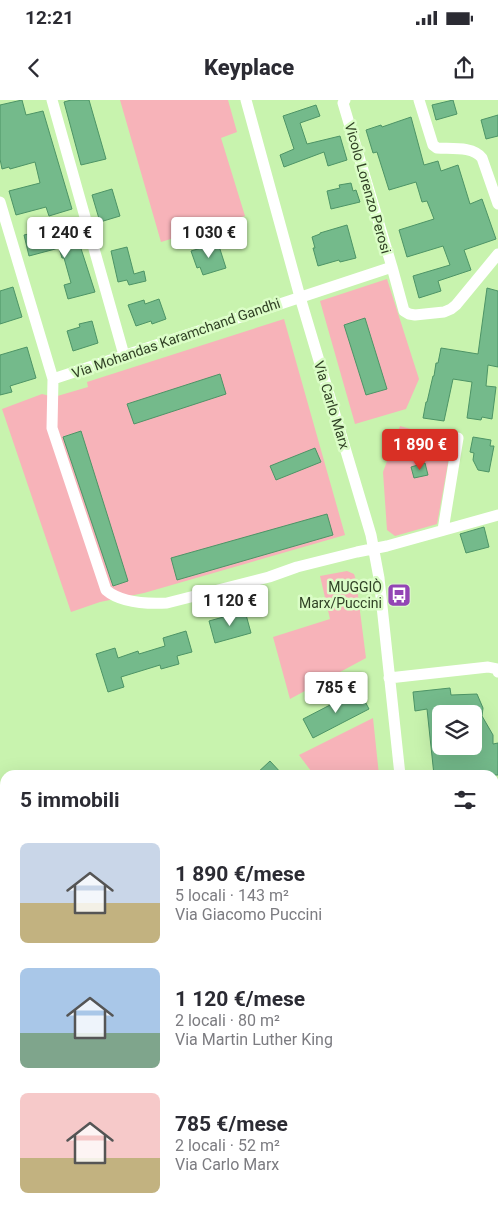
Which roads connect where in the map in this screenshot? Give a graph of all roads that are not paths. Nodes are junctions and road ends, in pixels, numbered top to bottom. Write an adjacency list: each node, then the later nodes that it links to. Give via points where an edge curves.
1 (52, 100): 10 (street)
2 (246, 100): 9 (street, Via Carlo Marx)
3 (419, 100): 6 (street, via 433,145 479,153)
4 (344, 101): 8 (street, Vicolo Lorenzo Perosi)
5 (0, 202): 11 (street)
6 (498, 204)
7 (498, 254): 8 (street, via 456,305 444,312 415,315 404,311)
8 (392, 267): 9 (street, Vicolo Lorenzo Perosi)
9 (300, 297): 10 (street, Via Mohandas Karamchand Gandhi); 15 (street, Via Carlo Marx)
10 (124, 355): 11 (street, Via Mohandas Karamchand Gandhi)
11 (53, 379): 15 (street, via 52,428 106,590 113,597 153,604 167,603)
12 (458, 438): 14 (street)
13 (498, 515): 14 (street)
14 (443, 530): 15 (street)
15 (374, 548): 17 (street, Via Carlo Marx)
16 (498, 672): 17 (street, via 488,666)
17 (389, 678): 18 (street, Via Carlo Marx)
18 (399, 770)

